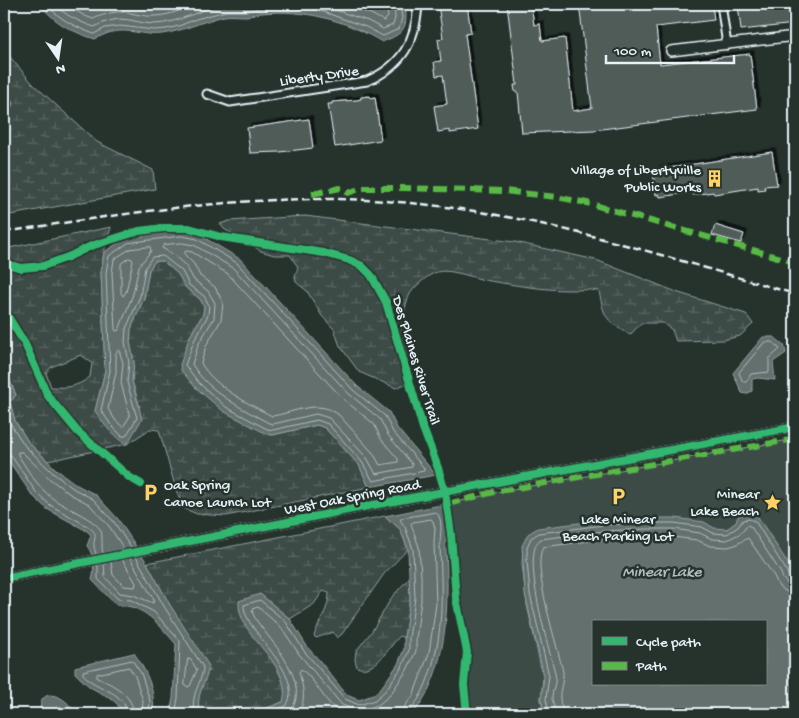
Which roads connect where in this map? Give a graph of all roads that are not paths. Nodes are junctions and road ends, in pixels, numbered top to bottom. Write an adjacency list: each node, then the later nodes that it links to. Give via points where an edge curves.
1 (418, 4): 6 (street, Liberty Drive, via 418,17 409,45 392,67 380,76 368,81 230,102)
2 (721, 4): 4 (street)
3 (795, 36): 4 (street)
4 (727, 45): 5 (street)
5 (671, 51)
6 (207, 94)
7 (795, 427): 8 (street, West Oak Spring Road)
8 (4, 578)

